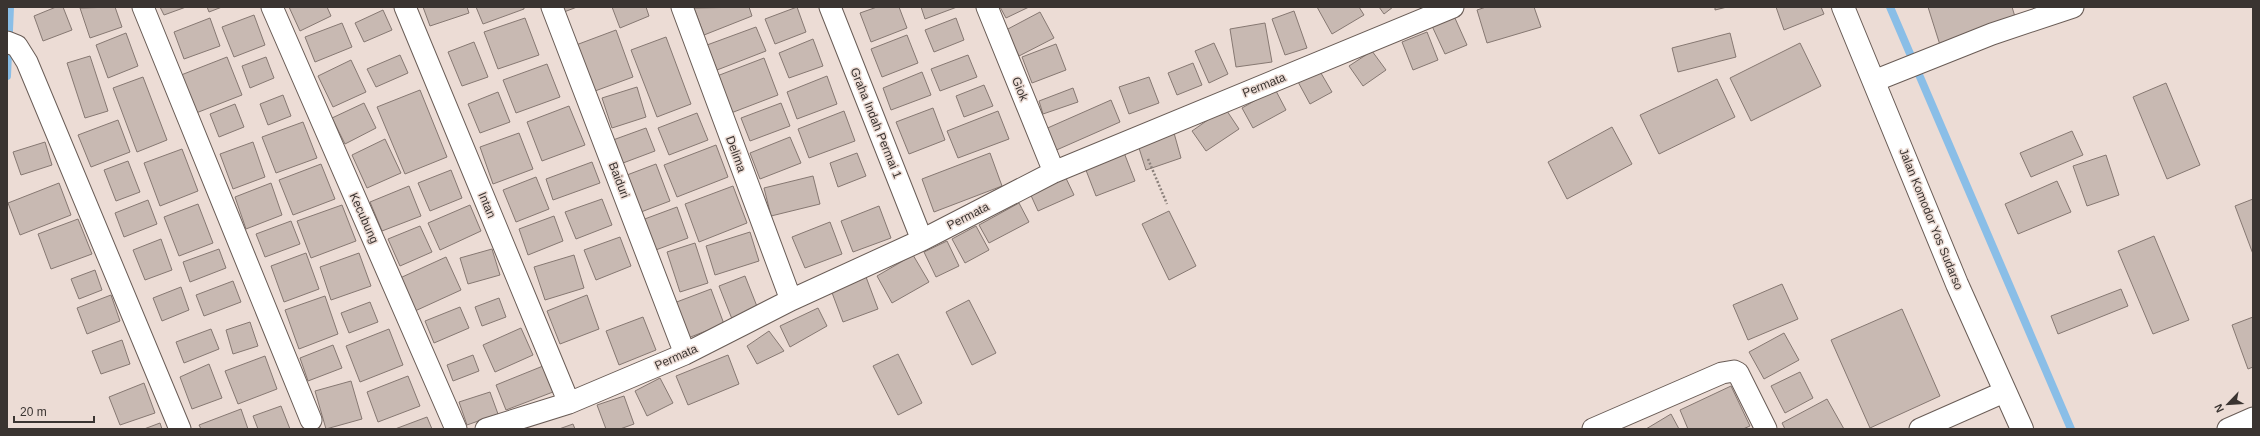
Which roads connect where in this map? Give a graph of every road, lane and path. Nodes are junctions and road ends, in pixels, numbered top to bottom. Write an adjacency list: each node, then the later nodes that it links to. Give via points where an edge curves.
1 (143, 7): 22 (street)
2 (272, 7): 24 (street, Kecubung)
3 (405, 7): 20 (street, Intan)
4 (552, 7): 18 (street, Baiduri)
5 (682, 7): 17 (street, Delima)
6 (830, 7): 16 (street, Graha Indah Permai 1)
7 (987, 7): 14 (street, Giok)
8 (1453, 7): 13 (street, Permata)
9 (1843, 7): 12 (street, Jalan Komodor Yos Sudarso)
10 (2073, 7): 12 (street, via 1992,34)
11 (12, 44): 23 (street, via 27,62)
12 (1874, 81): 19 (street, Jalan Komodor Yos Sudarso)
13 (1138, 137): 14 (street, Permata); 15 (path)
14 (1054, 172): 16 (street, Permata)
15 (1167, 204)
16 (922, 240): 17 (street, Permata)
17 (791, 300): 18 (street, Permata)
18 (685, 354): 20 (street, Permata)
19 (2004, 392): 28 (street); 29 (street, Jalan Komodor Yos Sudarso)
20 (569, 403): 25 (street, Permata)
21 (2253, 418): 30 (street)
22 (311, 420)
23 (180, 429)
24 (456, 429)
25 (486, 429)
26 (1594, 429): 27 (street, via 1722,373 1734,371 1738,373)
27 (1766, 429)
28 (1920, 429)
29 (2022, 429)
30 (2228, 429)

